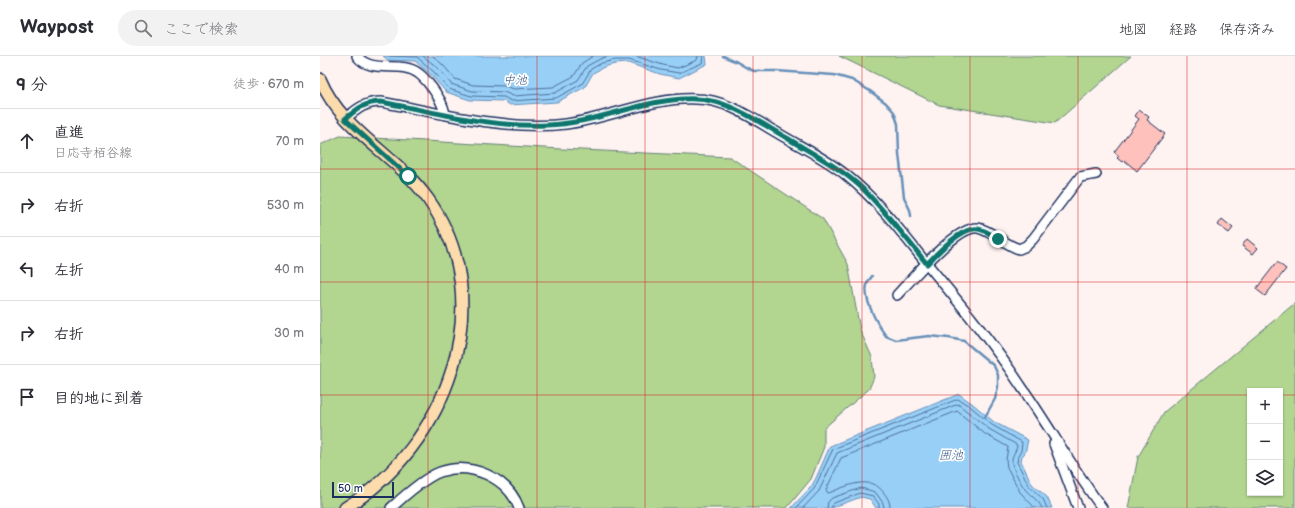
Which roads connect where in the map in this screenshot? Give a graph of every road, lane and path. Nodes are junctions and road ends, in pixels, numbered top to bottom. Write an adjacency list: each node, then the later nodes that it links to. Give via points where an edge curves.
1 (357, 56): 3 (street, via 372,65 409,68 418,73 443,104)
2 (320, 79): 4 (main road, via 332,103)
3 (445, 114): 4 (street, via 371,102); 6 (street, via 496,123 548,125 587,120 660,101 698,98 717,102 754,119 845,174 882,209)
4 (345, 119): 9 (main road, via 408,176 439,218 456,258 461,282 462,326 450,380 428,425 415,445 385,478)
5 (1096, 174): 6 (street, via 1080,177 1026,246 1019,249 978,228 968,229 943,246)
6 (927, 264): 7 (street); 8 (street, via 988,340)
7 (897, 295)
8 (1046, 424): 12 (street); 13 (street)
9 (345, 508)
10 (391, 508): 11 (street, via 440,472 465,468 491,476 513,496)
11 (519, 508)
12 (1078, 508)
13 (1102, 508)

